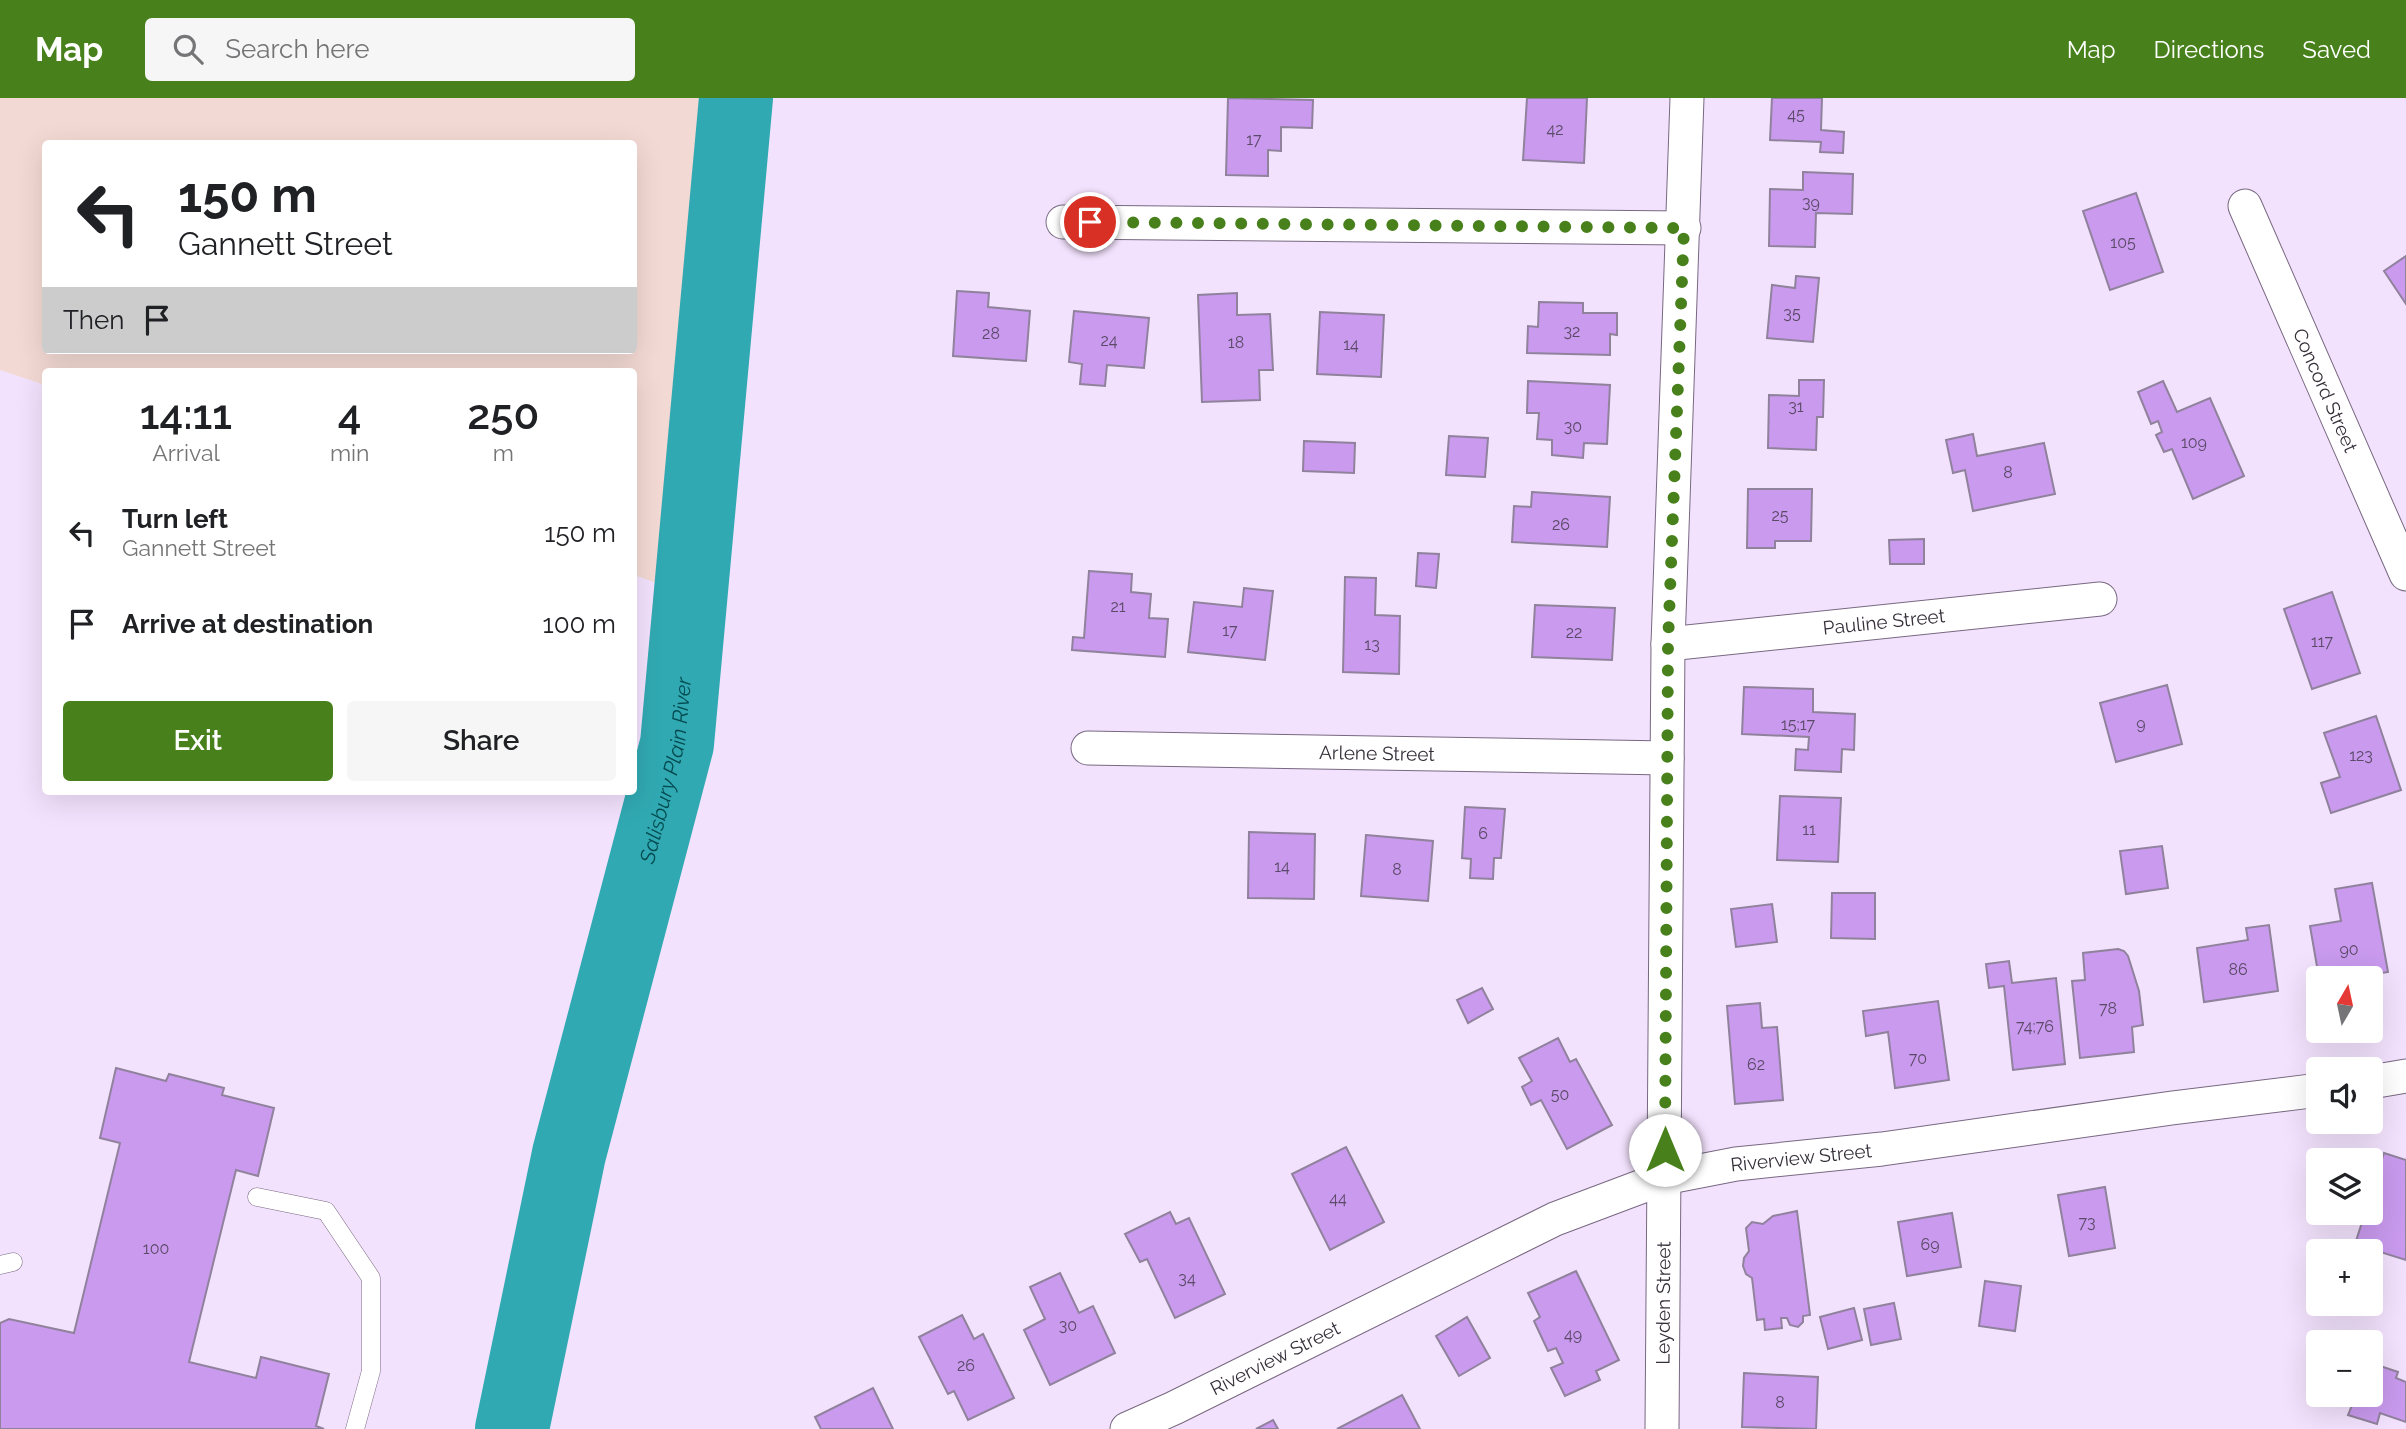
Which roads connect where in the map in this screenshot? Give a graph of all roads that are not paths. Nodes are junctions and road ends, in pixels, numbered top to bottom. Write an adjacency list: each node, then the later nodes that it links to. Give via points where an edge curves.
1 (1687, 98): 4 (street, Leyden Street)
2 (2245, 206): 5 (street, Concord Street)
3 (1063, 222): 4 (street)
4 (1684, 228): 7 (street, Leyden Street)
5 (2406, 574)
6 (2101, 598): 7 (street, Pauline Street)
7 (1668, 644): 9 (street, Leyden Street)
8 (1088, 748): 9 (street, Arlene Street)
9 (1667, 758): 13 (street, Leyden Street)
10 (2406, 1076): 11 (street)
11 (2383, 1080)
12 (2306, 1092): 13 (street, Riverview Street, via 1882,1149 1736,1164)
13 (1664, 1178): 16 (street, Riverview Street, via 1555,1219); 17 (street, Leyden Street)
14 (257, 1197): 15 (lane, via 326,1211 371,1278 371,1371)
15 (355, 1429)
16 (1127, 1429)
17 (1662, 1429)

